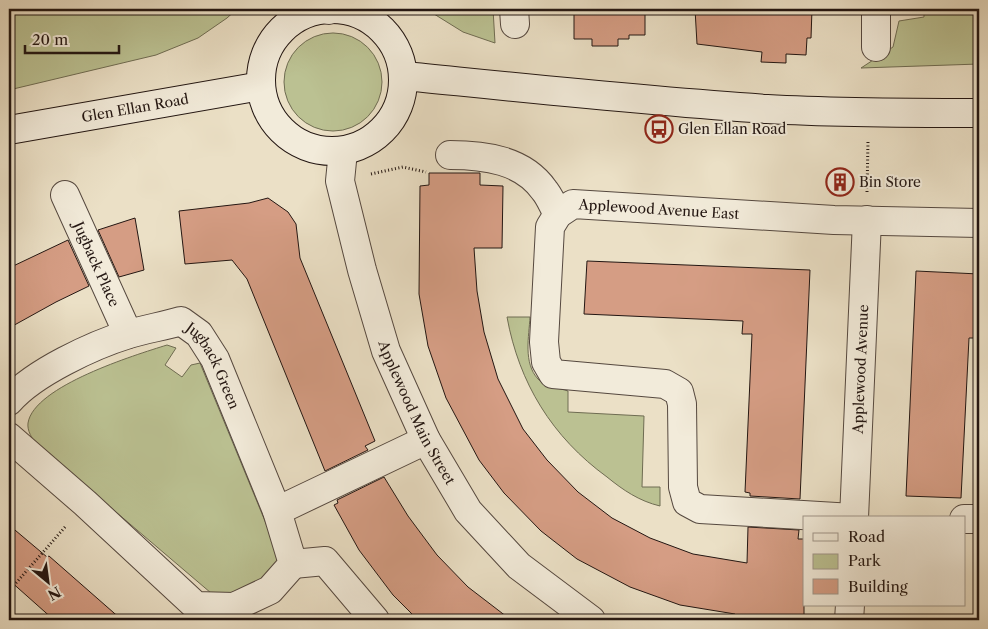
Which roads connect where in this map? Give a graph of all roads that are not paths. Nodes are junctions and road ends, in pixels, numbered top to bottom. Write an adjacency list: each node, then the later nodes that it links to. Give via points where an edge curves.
1 (329, 9): 4 (street, via 351,12 371,21 388,36 399,54); 5 (street, via 306,14 287,26 272,43 263,64)
2 (876, 9): 3 (street)
3 (876, 47)
4 (404, 76): 6 (street, via 768,109); 8 (street, via 402,97 394,116 381,133)
5 (262, 86): 7 (street, Glen Ellan Road); 8 (street, via 271,116 298,143 320,150)
6 (979, 113)
7 (9, 130)
8 (343, 151): 17 (street, Applewood Main Street, via 340,181 362,270 386,351)
9 (450, 155): 11 (street, via 473,155 519,168 545,190)
10 (65, 195): 14 (street, Jugback Place)
11 (558, 214): 12 (street, Applewood Avenue East, via 573,204); 19 (street, Applewood Avenue East, via 550,227 544,342 546,362 553,374 666,384 679,392 683,487 688,502 700,509)
12 (867, 220): 13 (street, Applewood Avenue East); 20 (street, Applewood Avenue)
13 (979, 223)
14 (128, 334): 15 (street, Jugback Green, via 72,357 34,380); 18 (street, Jugback Green, via 181,322 199,334 216,359)
15 (9, 401)
16 (9, 437): 23 (street, via 196,606 234,607 270,590)
17 (426, 440): 18 (street); 26 (street, Applewood Main Street, via 468,511 519,566)
18 (277, 511): 23 (street, Jugback Green)
19 (819, 516)
20 (853, 516)
21 (966, 519): 22 (street)
22 (979, 519)
23 (293, 564): 25 (street, via 325,561)
24 (850, 606): 27 (street)
25 (375, 620)
26 (591, 620)
27 (849, 620)

